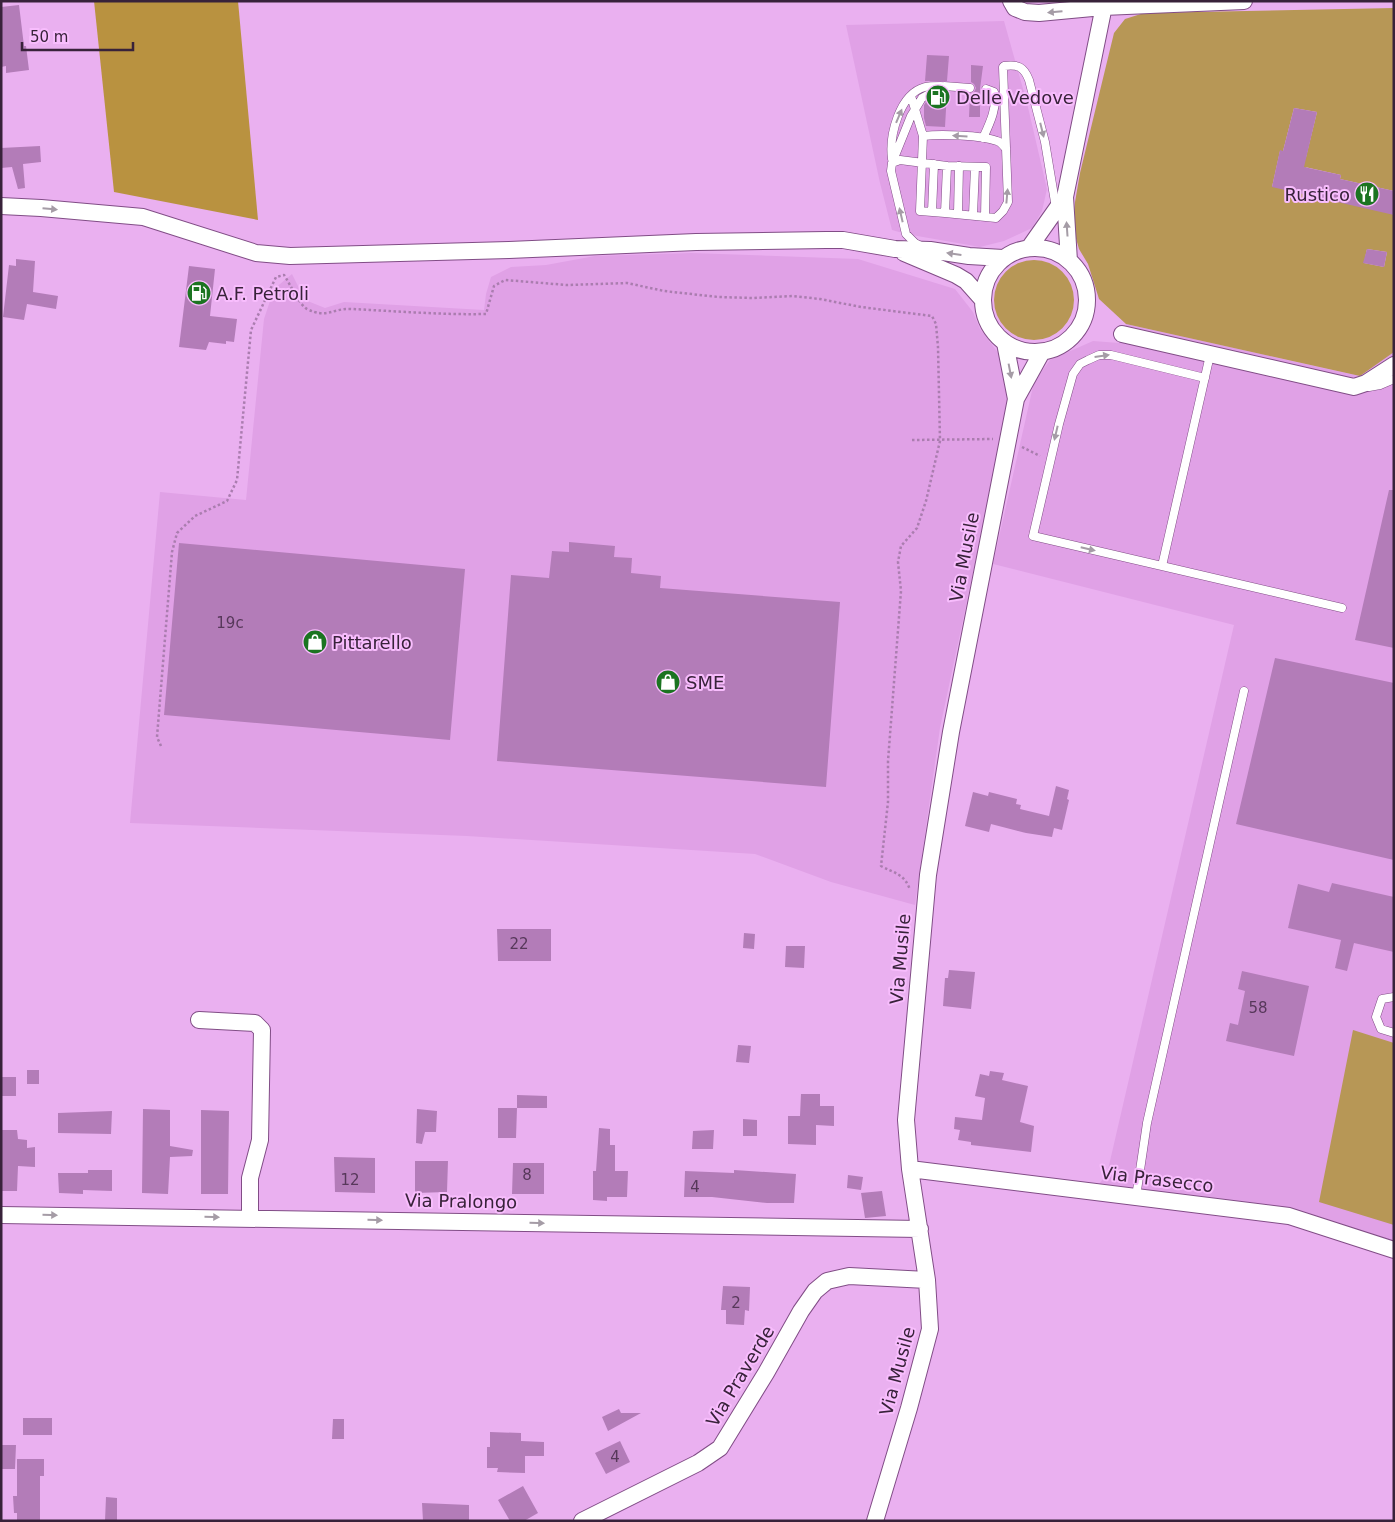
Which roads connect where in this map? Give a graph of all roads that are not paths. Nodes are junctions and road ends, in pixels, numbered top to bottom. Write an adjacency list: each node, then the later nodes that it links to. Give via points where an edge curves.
1 (1011, 1): 3 (street, one-way to 1, via 1039,13 1015,8)
2 (1244, 1): 3 (street)
3 (1104, 4): 18 (street)
4 (944, 86): 5 (lane); 7 (lane, via 923,87); 8 (lane, via 922,98)
5 (970, 88)
6 (1003, 89): 10 (lane, via 984,89 996,95); 11 (lane); 18 (lane, one-way to 18, via 1003,67 1016,65 1026,72)
7 (910, 96): 8 (lane); 12 (lane, one-way to 7, via 892,134)
8 (915, 109): 9 (lane); 12 (lane)
9 (923, 136): 10 (lane, one-way to 9); 13 (lane)
10 (983, 138): 11 (lane, via 998,141)
11 (1006, 149): 24 (lane, one-way to 11, via 996,218 1008,202)
12 (892, 163): 13 (lane, via 900,160); 27 (lane, one-way to 12, via 906,234 891,171)
13 (922, 164): 14 (lane); 20 (lane, via 920,211)
14 (934, 164): 15 (lane); 20 (lane)
15 (947, 166): 16 (lane); 21 (lane)
16 (959, 166): 17 (lane); 22 (lane)
17 (975, 167): 23 (lane); 24 (lane, via 986,168)
18 (1061, 203): 26 (street); 29 (street, one-way to 18)
19 (1, 206): 25 (street, one-way to 25, via 143,217 256,253 290,256 812,240 843,240)
20 (932, 212): 21 (lane)
21 (945, 213): 22 (lane)
22 (958, 214): 23 (lane)
23 (973, 215): 24 (lane)
24 (984, 216)
25 (895, 248): 27 (street); 30 (street, via 956,275)
26 (1029, 248): 28 (street); 29 (street, via 1050,250)
27 (930, 250): 28 (street, one-way to 27)
28 (1003, 258): 30 (street, via 988,276)
29 (1069, 261): 33 (street, via 1084,282 1086,313 1071,338)
30 (982, 299): 32 (street, via 987,321)
31 (1122, 334): 34 (street)
32 (1005, 343): 33 (street, via 1019,350); 39 (street, one-way to 39)
33 (1042, 352): 39 (street)
34 (1210, 355): 36 (lane); 38 (street)
35 (1394, 365): 38 (street)
36 (1205, 378): 40 (lane); 40 (lane, one-way to 40, via 1110,355 1099,355 1080,364 1069,386 1050,461 1033,536)
37 (1394, 378): 38 (lane, via 1372,387)
38 (1354, 387)
39 (1016, 399): 46 (street, Via Musile, via 952,723 928,875 906,1120)
40 (1162, 566): 41 (lane)
41 (1342, 608)
42 (1244, 691): 47 (lane, via 1147,1123)
43 (1394, 997): 45 (lane, via 1382,999 1376,1017 1381,1029)
44 (199, 1020): 49 (street, via 255,1023 262,1030 260,1140 250,1178)
45 (1394, 1033)
46 (910, 1169): 47 (street, Via Prasecco); 50 (street, Via Musile)
47 (1136, 1197): 51 (street, Via Prasecco, via 1289,1216)
48 (1, 1215): 49 (street, Via Pralongo, one-way to 49)
49 (250, 1218): 50 (street, Via Pralongo, one-way to 50)
50 (920, 1229): 52 (street, Via Musile)
51 (1394, 1250)
52 (927, 1280): 53 (street, Via Praverde, via 849,1276 827,1281 814,1292 801,1311 720,1448 698,1463); 54 (street, Via Musile, via 930,1329)
53 (582, 1521)
54 (875, 1521)

